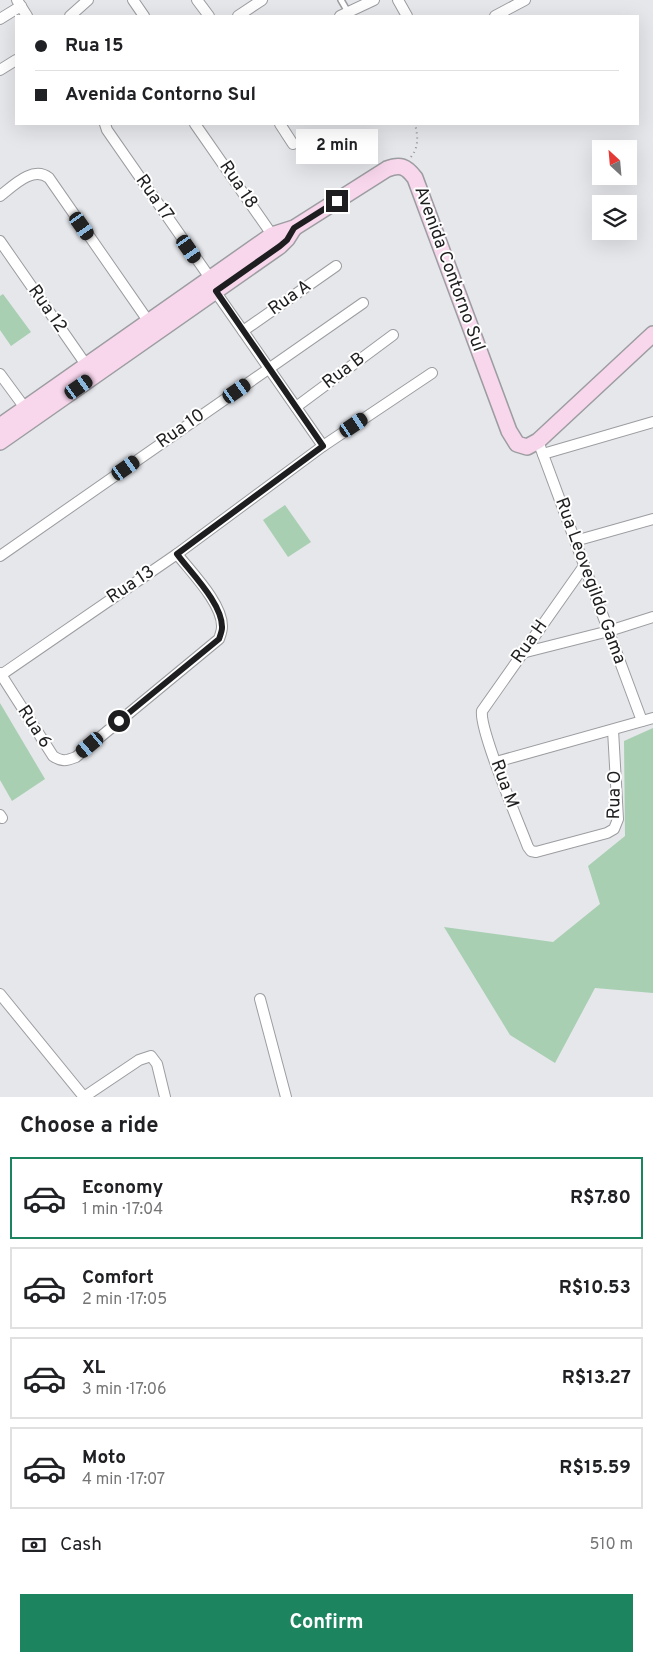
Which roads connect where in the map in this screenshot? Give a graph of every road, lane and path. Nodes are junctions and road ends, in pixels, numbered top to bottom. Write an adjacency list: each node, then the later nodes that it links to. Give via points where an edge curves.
1 (88, 0): 12 (street)
2 (132, 0): 13 (street)
3 (197, 0): 14 (street)
4 (262, 0): 15 (street)
5 (341, 0): 10 (lane)
6 (374, 0): 10 (street)
7 (398, 0): 16 (street)
8 (525, 0): 17 (street)
9 (19, 3): 11 (street); 18 (street)
10 (344, 14)
11 (26, 15)
12 (71, 15)
13 (143, 15)
14 (208, 15)
15 (240, 15)
16 (406, 15)
17 (497, 15)
18 (0, 19)
19 (15, 61): 20 (street)
20 (0, 70)
21 (105, 125): 31 (street, Rua 17)
22 (196, 125): 28 (street, Rua 18)
23 (281, 125): 25 (street)
24 (415, 125): 26 (path, via 416,151)
25 (293, 144)
26 (404, 167): 28 (street, Avenida Contorno Sul, via 387,169 294,228 287,240); 47 (street, Avenida Contorno Sul, via 415,178 513,440 522,446)
27 (0, 196): 33 (street, via 33,173 49,178)
28 (276, 240): 31 (street, Avenida Contorno Sul)
29 (2, 247): 38 (street, Rua 12)
30 (336, 266): 34 (street, Rua A)
31 (213, 284): 33 (street, Avenida Contorno Sul); 34 (street, Rua 17)
32 (363, 303): 37 (street, Rua 10)
33 (152, 327): 38 (street, Avenida Contorno Sul)
34 (243, 331): 37 (street, Rua 17)
35 (653, 334): 47 (street)
36 (393, 335): 41 (street, Rua B)
37 (268, 369): 41 (street, Rua 17); 51 (street, Rua 10)
38 (90, 371): 42 (street, Avenida Contorno Sul)
39 (432, 373): 46 (street, Rua 13)
40 (0, 374): 42 (street)
41 (296, 407): 46 (street, Rua 17)
42 (29, 414): 44 (street, Avenida Contorno Sul); 45 (street, Avenida Contorno Sul)
43 (653, 422): 47 (street)
44 (0, 426)
45 (0, 442)
46 (323, 446): 50 (street, Rua 13)
47 (540, 447): 49 (street, Rua Leovegildo Gama)
48 (653, 519): 49 (street)
49 (575, 541): 52 (street, Rua Leovegildo Gama)
50 (177, 554): 56 (street, Rua 13); 56 (street, Rua 6, via 213,600 222,627 219,639 76,757 61,761 53,756)
51 (0, 556)
52 (584, 566): 54 (street, Rua Leovegildo Gama); 55 (street, Rua H)
53 (653, 617): 54 (street)
54 (609, 631): 55 (street); 59 (street, Rua Leovegildo Gama)
55 (522, 653): 58 (street, Rua H, via 484,706)
56 (0, 674)
57 (653, 718): 59 (street)
58 (482, 720): 61 (street, Rua M)
59 (642, 721): 60 (street)
60 (614, 730): 61 (street); 62 (street, Rua O, via 618,819 614,829 536,852)
61 (496, 762): 62 (street, Rua M)
62 (528, 847)
63 (0, 994): 65 (street)
64 (260, 999): 67 (street)
65 (84, 1097): 66 (street, via 139,1060 151,1056 157,1064)
66 (166, 1097)
67 (286, 1097)

